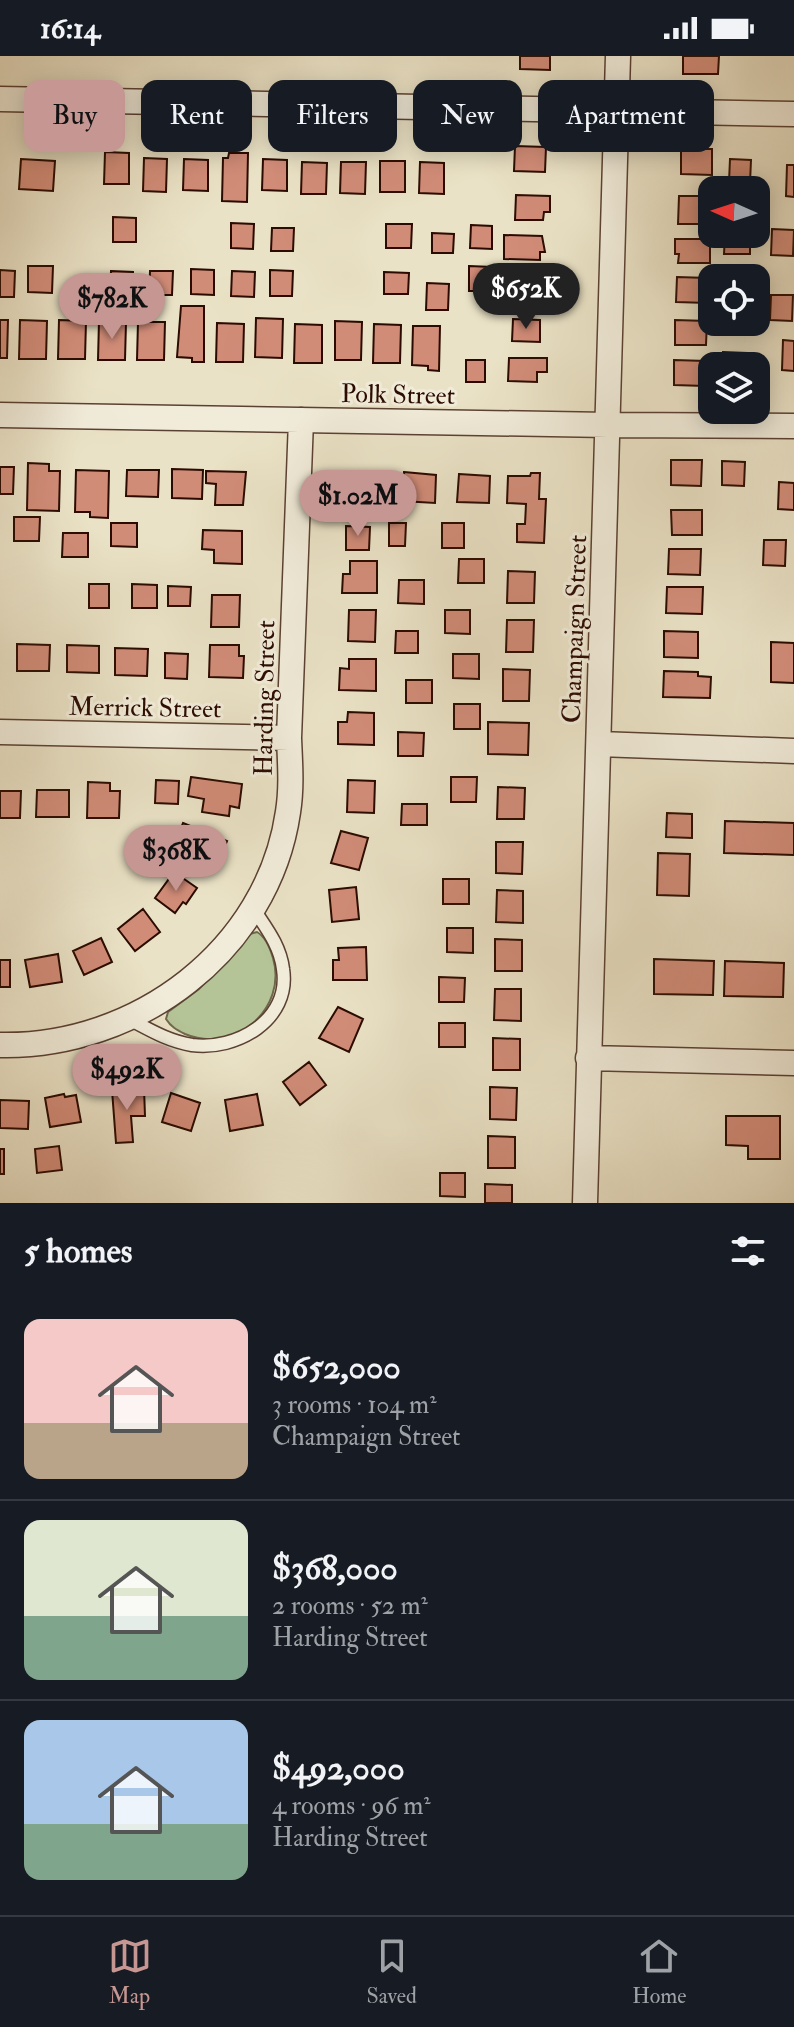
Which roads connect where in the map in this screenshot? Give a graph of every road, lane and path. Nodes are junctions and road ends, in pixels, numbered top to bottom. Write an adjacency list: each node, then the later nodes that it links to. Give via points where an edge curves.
1 (618, 56): 2 (street, Champaign Street)
2 (618, 80)
3 (0, 99): 4 (street)
4 (538, 110)
5 (714, 113): 6 (street)
6 (794, 114)
7 (616, 152): 10 (street, Champaign Street)
8 (0, 415): 9 (street, Polk Street)
9 (301, 420): 10 (street, Polk Street); 13 (street, Harding Street)
10 (608, 425): 11 (street, Polk Street); 14 (street, Champaign Street)
11 (794, 426)
12 (0, 732): 13 (street, Merrick Street)
13 (289, 738): 16 (street, Harding Street, via 288,813 270,875)
14 (599, 744): 15 (street); 19 (street, Champaign Street)
15 (794, 751)
16 (253, 908): 17 (street, Harding Street, via 204,969); 17 (lane, via 276,941 284,972 281,996 270,1018 251,1034 224,1045 162,1037)
17 (129, 1019): 18 (street, Harding Street, via 60,1041)
18 (0, 1045)
19 (588, 1058): 20 (street); 21 (street, Champaign Street)
20 (794, 1063)
21 (585, 1203)

